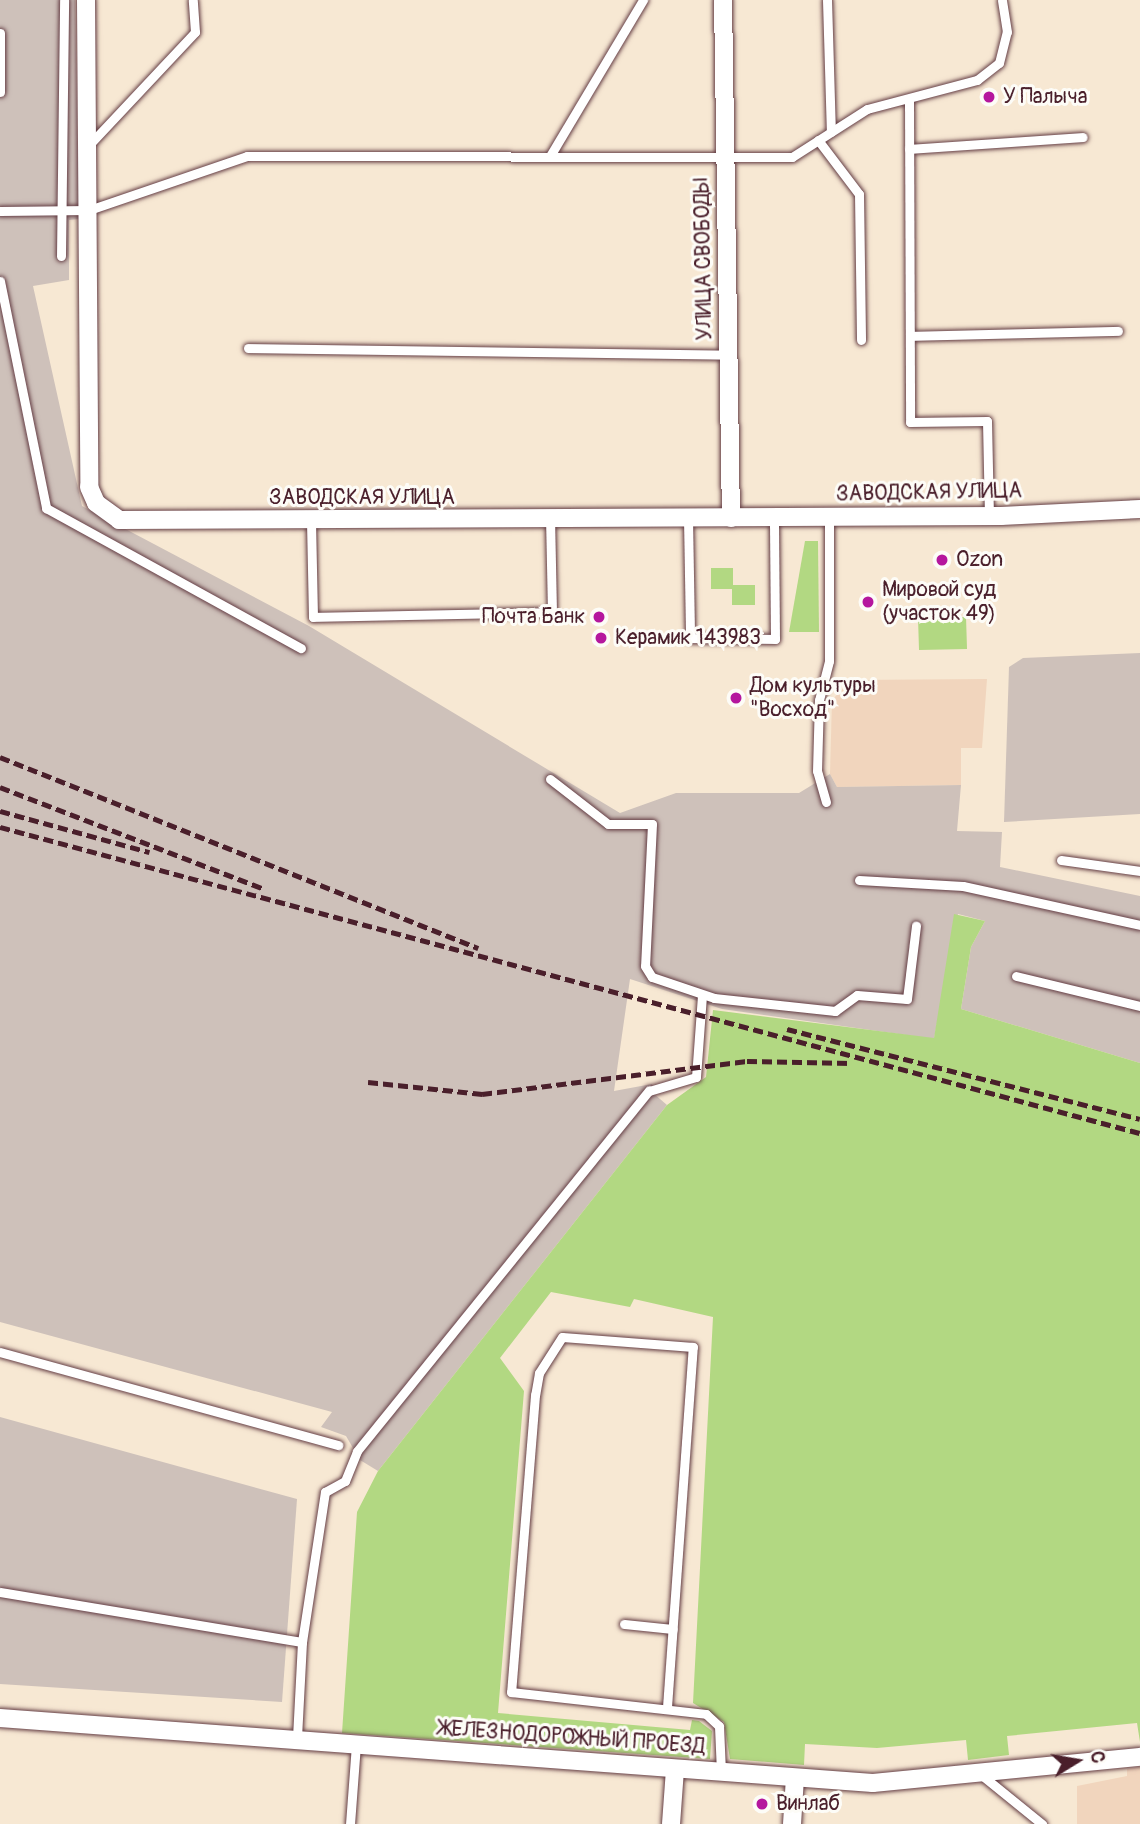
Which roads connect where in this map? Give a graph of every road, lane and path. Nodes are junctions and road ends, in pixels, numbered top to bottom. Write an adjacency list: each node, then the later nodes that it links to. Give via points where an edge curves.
1 (64, 0): 20 (lane)
2 (86, 0): 14 (street, ЗАВОДСКАЯ УЛИЦА)
3 (193, 0): 14 (lane, via 195,32)
4 (643, 0): 16 (lane)
5 (723, 0): 17 (street, УЛИЦА СВОБОДЫ)
6 (827, 0): 11 (lane)
7 (1002, 0): 10 (lane, via 1007,32 999,63 977,80)
8 (0, 33): 9 (lane)
9 (0, 92)
10 (909, 101): 11 (lane, via 867,109); 15 (lane)
11 (831, 132): 13 (lane)
12 (1083, 137): 15 (lane)
13 (818, 140): 17 (lane, via 792,157); 25 (lane, via 859,194)
14 (88, 146): 18 (street, ЗАВОДСКАЯ УЛИЦА)
15 (909, 149): 24 (lane)
16 (550, 156): 17 (lane); 18 (lane, via 247,156)
17 (726, 157): 27 (street, УЛИЦА СВОБОДЫ)
18 (89, 210): 20 (lane); 35 (street, ЗАВОДСКАЯ УЛИЦА, via 89,487 96,503 128,522)
19 (0, 211): 20 (lane)
20 (61, 211): 21 (lane)
21 (61, 256)
22 (0, 281): 36 (lane, via 46,508)
23 (1118, 331): 24 (lane)
24 (910, 336): 29 (lane, via 911,422 987,421)
25 (861, 340)
26 (248, 348): 27 (lane)
27 (728, 355): 33 (street, УЛИЦА СВОБОДЫ)
28 (1140, 509): 29 (street, ЗАВОДСКАЯ УЛИЦА)
29 (989, 516): 31 (street, ЗАВОДСКАЯ УЛИЦА)
30 (774, 517): 31 (street, ЗАВОДСКАЯ УЛИЦА); 32 (lane, via 775,639 690,638); 33 (street, ЗАВОДСКАЯ УЛИЦА)
31 (828, 517): 38 (lane, via 829,661 819,700 817,771)
32 (688, 518): 33 (street, ЗАВОДСКАЯ УЛИЦА); 34 (street, ЗАВОДСКАЯ УЛИЦА)
33 (731, 518)
34 (550, 519): 35 (street, ЗАВОДСКАЯ УЛИЦА); 35 (lane, via 552,612 313,617)
35 (311, 521)
36 (301, 648)
37 (550, 779): 45 (lane, via 608,824 652,824 645,966 652,977)
38 (826, 802)
39 (1061, 860): 40 (lane)
40 (1140, 871)
41 (859, 880): 42 (lane, via 962,886)
42 (1140, 925)
43 (916, 926): 45 (lane, via 906,999 857,995 835,1011)
44 (1016, 976): 46 (lane)
45 (702, 996): 52 (lane, via 696,1077 649,1091 357,1451 345,1481 325,1492)
46 (1140, 1006)
47 (0, 1352): 48 (lane)
48 (338, 1444)
49 (0, 1592): 52 (lane)
50 (624, 1624): 51 (lane)
51 (673, 1629): 53 (lane); 53 (lane, via 693,1347 562,1337 535,1395 511,1692)
52 (302, 1642): 55 (lane)
53 (667, 1707): 59 (lane, via 714,1719)
54 (0, 1718): 55 (street, ЖЕЛЕЗНОДОРОЖНЫЙ ПРОЕЗД)
55 (298, 1739): 56 (street, ЖЕЛЕЗНОДОРОЖНЫЙ ПРОЕЗД)
56 (356, 1744): 58 (street, ЖЕЛЕЗНОДОРОЖНЫЙ ПРОЕЗД); 62 (lane)
57 (1140, 1757): 60 (street, ЖЕЛЕЗНОДОРОЖНЫЙ ПРОЕЗД)
58 (675, 1769): 59 (street, ЖЕЛЕЗНОДОРОЖНЫЙ ПРОЕЗД); 63 (street)
59 (721, 1772): 61 (street, ЖЕЛЕЗНОДОРОЖНЫЙ ПРОЕЗД)
60 (984, 1777): 61 (street, ЖЕЛЕЗНОДОРОЖНЫЙ ПРОЕЗД, via 873,1783); 65 (lane)
61 (795, 1778): 64 (street)
62 (351, 1824)
63 (671, 1824)
64 (792, 1824)
65 (1042, 1824)

